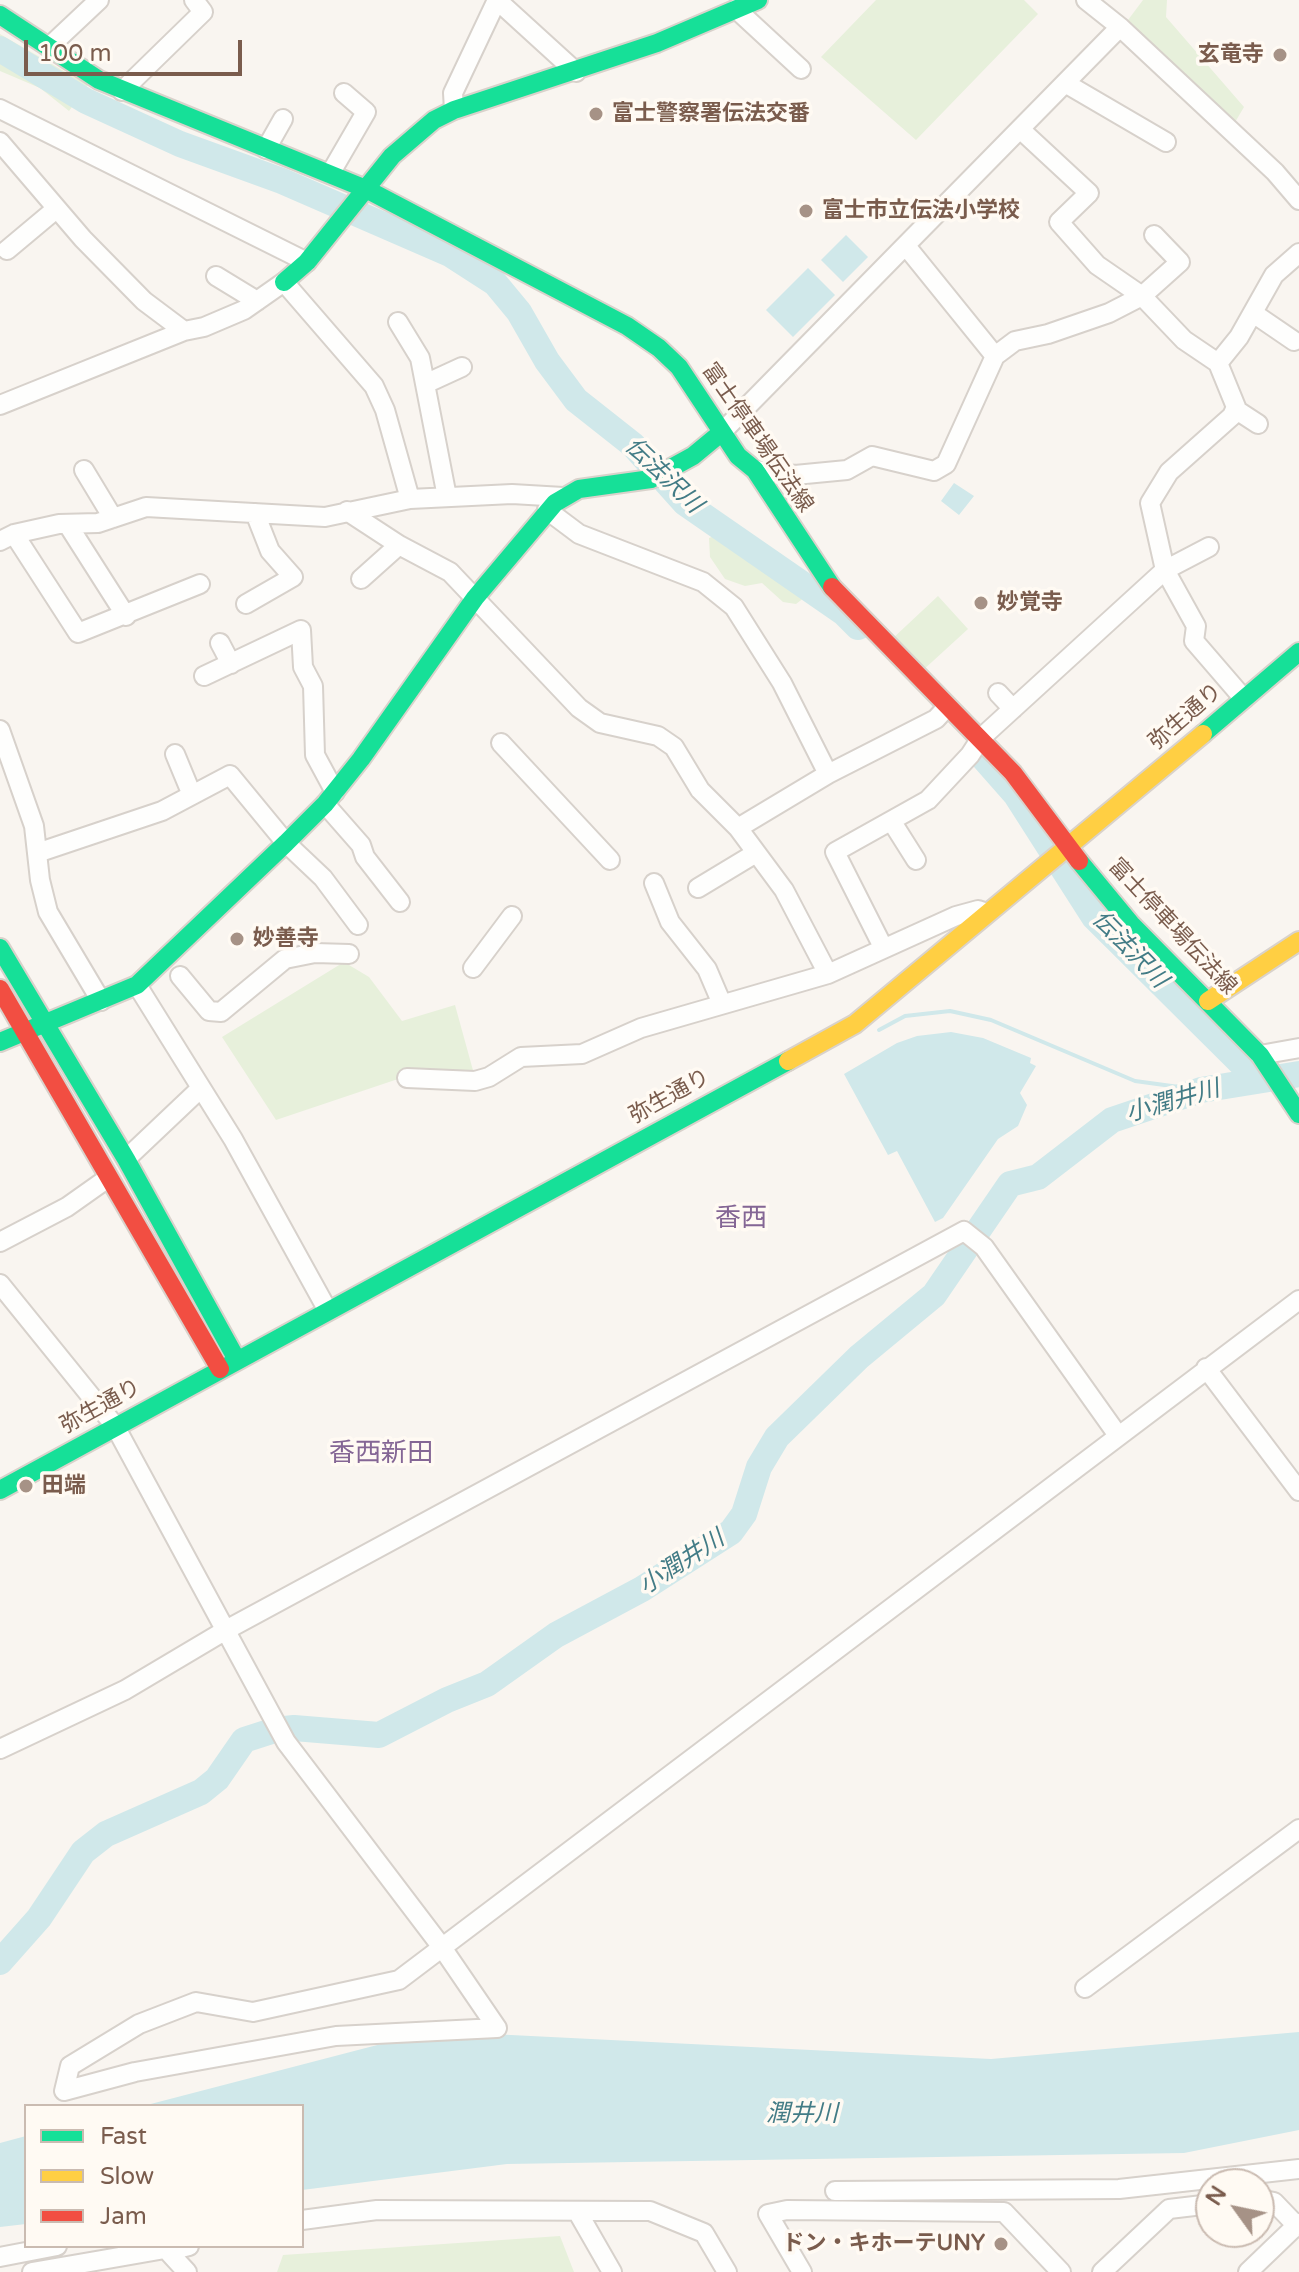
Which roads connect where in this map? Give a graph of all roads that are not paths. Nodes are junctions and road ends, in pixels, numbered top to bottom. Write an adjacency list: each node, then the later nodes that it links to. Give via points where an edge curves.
1 (194, 0): 12 (street, via 203,12)
2 (758, 0): 5 (street)
3 (1086, 0): 7 (street)
4 (86, 4): 8 (street)
5 (736, 9): 9 (street); 10 (street)
6 (0, 15): 8 (street, 富士停車場伝法線)
7 (1120, 27): 11 (street); 23 (street)
8 (49, 47): 12 (street, 富士停車場伝法線)
9 (801, 69)
10 (576, 72): 15 (street); 15 (street, via 497,0 453,93)
11 (1065, 83): 17 (street); 19 (street)
12 (122, 91): 20 (street, 富士停車場伝法線)
13 (344, 93): 21 (street, via 366,112)
14 (0, 109): 29 (street)
15 (454, 110): 22 (street, via 417,132)
16 (283, 119): 20 (street)
17 (1020, 129): 26 (street); 32 (street, via 1089,193 1059,222 1097,265)
18 (0, 142): 24 (street)
19 (1166, 142)
20 (266, 149): 21 (street, 富士停車場伝法線)
21 (330, 174): 22 (street, 富士停車場伝法線)
22 (362, 193): 29 (street); 45 (street, 富士停車場伝法線, via 627,326 679,367)
23 (1299, 200)
24 (56, 209): 27 (street); 36 (street, via 144,301)
25 (1154, 235): 32 (street, via 1180,262)
26 (906, 246): 38 (street); 45 (street)
27 (7, 250)
28 (1299, 253): 34 (street, via 1274,275)
29 (307, 262): 31 (street)
30 (216, 276): 33 (street)
31 (284, 282): 33 (street); 50 (street, via 374,386)
32 (1142, 296): 38 (street, via 1109,313 1015,341); 39 (street, via 1184,340)
33 (257, 301): 36 (street)
34 (1253, 313): 37 (street); 39 (street)
35 (398, 322): 41 (street, via 420,358)
36 (184, 331): 42 (street)
37 (1294, 341)
38 (995, 356): 47 (street, via 946,464 934,471 872,456 847,470 795,475)
39 (1218, 363): 43 (street)
40 (462, 367): 41 (street)
41 (425, 384): 48 (street)
42 (0, 405)
43 (1235, 409): 44 (street); 59 (street, via 1155,491 1150,503)
44 (1258, 424)
45 (722, 432): 47 (street, 富士停車場伝法線); 49 (street, via 693,456 651,479 616,481)
46 (84, 470): 54 (street)
47 (755, 470): 72 (street, 富士停車場伝法線, via 824,579)
48 (447, 497): 49 (street); 50 (street)
49 (563, 497): 51 (street)
50 (410, 499): 52 (street)
51 (547, 510): 62 (street); 77 (street, via 579,534 703,582 734,607 782,683)
52 (347, 511): 53 (street, via 325,517); 57 (street)
53 (255, 513): 54 (street, via 146,507); 63 (street, via 270,551 293,577)
54 (113, 518): 55 (street)
55 (68, 525): 56 (street); 64 (street)
56 (7, 537): 64 (street, via 78,633)
57 (399, 545): 60 (street); 62 (street, via 450,572)
58 (1209, 547): 59 (street)
59 (1165, 570): 70 (street, via 1196,626 1194,641); 71 (street)
60 (361, 579)
61 (200, 584): 64 (street)
62 (475, 598): 79 (street); 81 (street, via 579,708 600,723 658,736 674,747 700,790)
63 (246, 604)
64 (126, 616)
65 (220, 643): 67 (street)
66 (1299, 652): 70 (street, 弥生通り)
67 (231, 664): 68 (street); 79 (street, via 301,630 303,667 313,686 315,755)
68 (204, 676)
69 (998, 693): 71 (street)
70 (1244, 699): 83 (street, 弥生通り)
71 (1013, 709): 75 (street)
72 (942, 712): 75 (street, 富士停車場伝法線); 77 (street)
73 (0, 730): 84 (street, via 26,795)
74 (501, 743): 86 (street)
75 (977, 746): 80 (street, via 928,800); 83 (street, 富士停車場伝法線, via 1013,773)
76 (175, 754): 78 (street)
77 (828, 774): 81 (street)
78 (192, 795): 82 (street, via 230,775); 84 (street, via 162,811)
79 (330, 798): 82 (street); 90 (street)
80 (892, 822): 87 (street); 95 (street, via 835,852)
81 (738, 828): 85 (street)
82 (286, 843): 93 (street, via 323,878); 98 (street)
83 (1069, 849): 91 (street, 弥生通り); 104 (street, 富士停車場伝法線, via 1131,924)
84 (37, 853): 103 (street, via 53,922)
85 (756, 853): 89 (street); 100 (street, via 784,890)
86 (610, 860)
87 (916, 860)
88 (654, 883): 105 (street, via 670,922 707,969)
89 (698, 888)
90 (400, 902)
91 (987, 913): 95 (street, via 956,916); 119 (street, 弥生通り, via 825,1043)
92 (512, 916): 99 (street)
93 (358, 925)
94 (1299, 941): 104 (street)
95 (883, 947): 100 (street)
96 (0, 948): 106 (street)
97 (349, 954): 98 (street, via 285,959 221,1012 209,1011)
98 (172, 966): 101 (street)
99 (473, 968)
100 (828, 974): 105 (street)
101 (137, 985): 103 (street); 112 (street)
102 (0, 989): 107 (street)
103 (101, 1001): 106 (street)
104 (1208, 1001): 110 (street, 富士停車場伝法線)
105 (722, 1004): 111 (street, via 628,1033 582,1054 521,1057 475,1081)
106 (45, 1023): 107 (street); 114 (street)
107 (25, 1032): 108 (street); 115 (street)
108 (0, 1042)
109 (1299, 1048): 110 (street)
110 (1263, 1059): 113 (street, 富士停車場伝法線)
111 (407, 1078)
112 (201, 1088): 114 (street); 119 (street)
113 (1298, 1109)
114 (126, 1159): 120 (street)
115 (108, 1178): 116 (street, via 67,1207); 122 (street)
116 (0, 1242)
117 (0, 1284): 123 (street)
118 (1299, 1300): 121 (street)
119 (328, 1311): 120 (street, 弥生通り)
120 (237, 1360): 122 (street, 弥生通り)
121 (1206, 1368): 124 (street); 126 (street)
122 (220, 1369): 123 (street, 弥生通り)
123 (115, 1426): 125 (street, 弥生通り); 127 (street)
124 (1117, 1434): 127 (street, via 984,1247 964,1231); 130 (street)
125 (0, 1490)
126 (1299, 1491)
127 (226, 1630): 128 (street, via 125,1690); 130 (street, via 286,1742)
128 (0, 1749)
129 (1299, 1829): 131 (street)
130 (441, 1946): 130 (street, via 399,1980 253,2012 196,2002 139,2024 70,2066 64,2091 135,2072 336,2036 497,2028)
131 (1085, 1988)
132 (1299, 2169): 133 (street, via 1119,2189)
133 (835, 2191)
134 (1275, 2203): 138 (street)
135 (1195, 2206): 148 (street, via 1169,2209)
136 (577, 2211): 137 (street, via 377,2210); 144 (street); 145 (street, via 650,2211 704,2233)
137 (304, 2220)
138 (1298, 2224): 149 (street)
139 (47, 2248): 141 (street)
140 (166, 2249): 142 (street); 143 (street)
141 (0, 2257)
142 (32, 2272)
143 (187, 2272)
144 (612, 2272)
145 (727, 2272)
146 (802, 2272): 147 (street, via 768,2214 1004,2212)
147 (1061, 2272)
148 (1102, 2272)
149 (1248, 2272)

